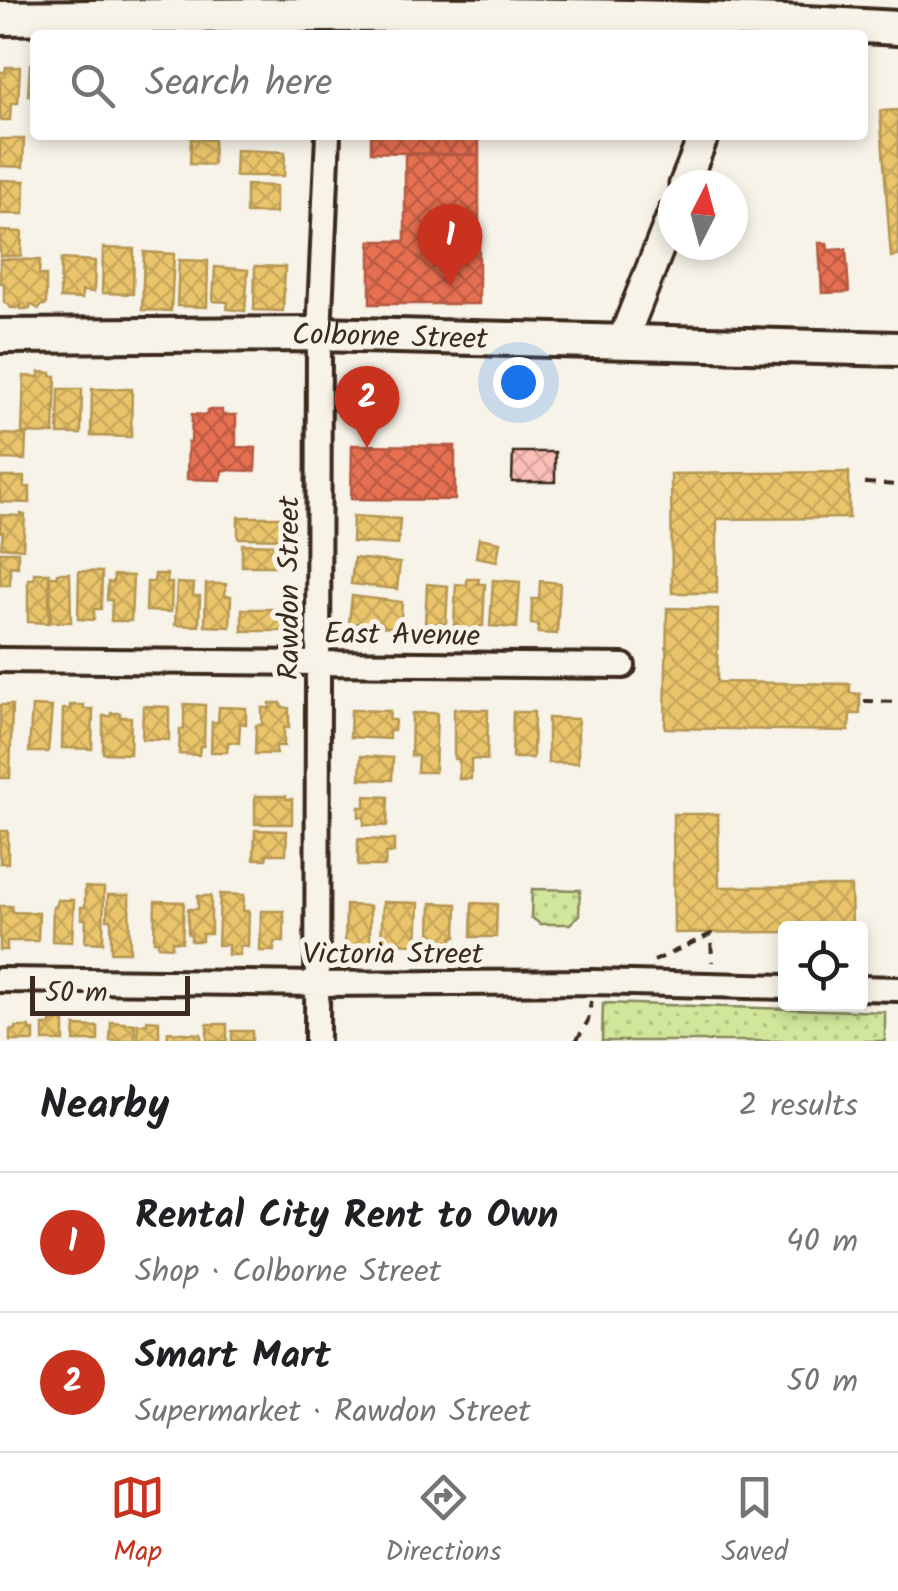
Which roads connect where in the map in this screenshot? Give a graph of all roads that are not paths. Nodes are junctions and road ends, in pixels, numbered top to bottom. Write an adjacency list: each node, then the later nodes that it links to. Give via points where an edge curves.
1 (332, 17): 2 (main road); 3 (main road)
2 (0, 18)
3 (750, 18): 4 (main road)
4 (898, 28)
5 (328, 140): 9 (street, Rawdon Street)
6 (702, 140): 7 (street)
7 (690, 170)
8 (658, 251): 11 (street)
9 (320, 334): 10 (main road, Colborne Street); 11 (main road, Colborne Street); 14 (street, Rawdon Street)
10 (0, 336)
11 (622, 342): 12 (main road, Colborne Street)
12 (898, 349)
13 (0, 660): 14 (street, East Avenue)
14 (318, 663): 15 (street, East Avenue); 17 (street, Rawdon Street)
15 (623, 666)
16 (0, 980): 17 (street, Victoria Street)
17 (318, 984): 18 (street, Victoria Street); 21 (street, Rawdon Street)
18 (778, 986)
19 (868, 988): 20 (street)
20 (898, 989)
21 (316, 1041)

